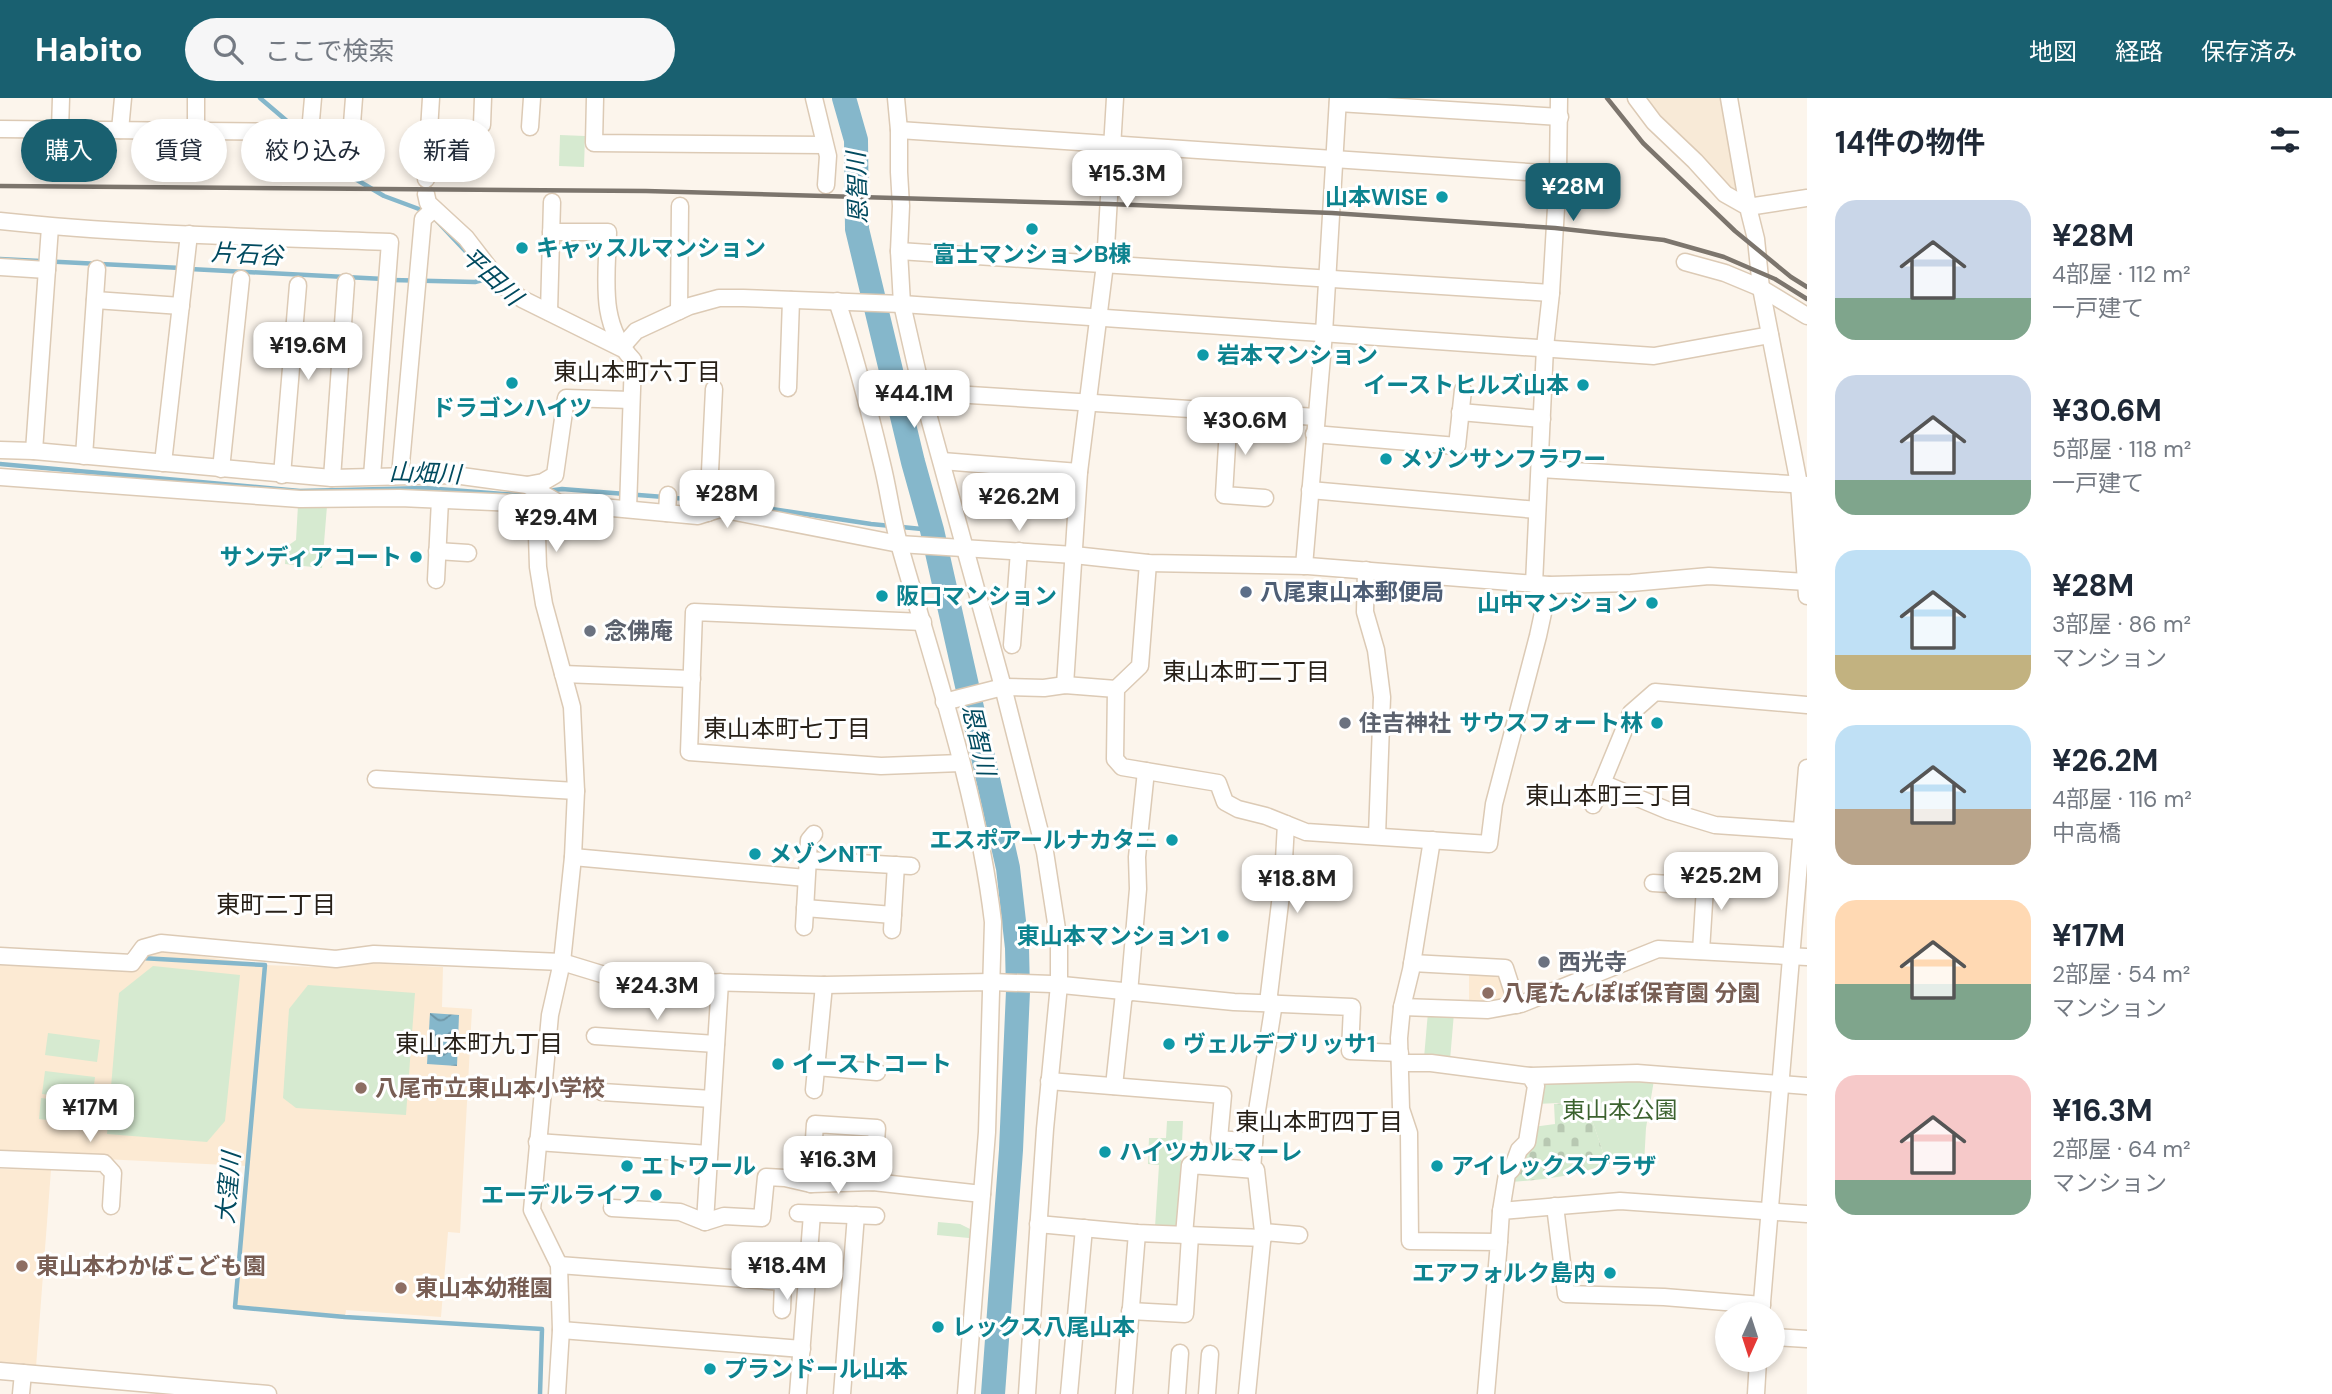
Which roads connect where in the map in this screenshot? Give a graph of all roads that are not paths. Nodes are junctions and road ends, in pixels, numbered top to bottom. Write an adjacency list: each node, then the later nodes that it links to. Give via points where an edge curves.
1 (61, 98): 18 (street)
2 (122, 98): 26 (street)
3 (196, 98): 19 (street)
4 (313, 98): 20 (street)
5 (354, 98): 21 (street)
6 (431, 98): 38 (street, via 426,186 428,203)
7 (483, 98): 22 (street)
8 (532, 98): 23 (street)
9 (595, 98): 30 (street, via 594,143)
10 (814, 98): 30 (street)
11 (895, 98): 28 (street)
12 (1115, 98): 29 (street)
13 (1559, 98): 17 (street)
14 (1636, 98): 37 (street, via 1725,194)
15 (1729, 98): 37 (street)
16 (1338, 100): 17 (street); 31 (street)
17 (1560, 117): 32 (street)
18 (60, 119)
19 (196, 119)
20 (307, 119)
21 (352, 119)
22 (482, 119)
23 (530, 127)
24 (0, 130): 25 (street)
25 (21, 130)
26 (120, 130): 27 (street)
27 (131, 130)
28 (899, 130): 29 (street); 43 (street)
29 (1113, 143): 31 (street); 45 (street)
30 (824, 145): 33 (street)
31 (1335, 158): 32 (street); 50 (street)
32 (1558, 174): 54 (street)
33 (826, 185)
34 (1807, 198): 37 (street)
35 (552, 202): 41 (street)
36 (680, 205): 61 (street)
37 (1748, 207): 53 (street)
38 (434, 209): 60 (street, via 466,238 503,286); 88 (street, via 423,219)
39 (0, 221): 40 (street)
40 (50, 226): 42 (street); 48 (street)
41 (551, 232): 60 (street); 67 (street, via 608,232 607,312)
42 (189, 234): 59 (street); 89 (street, via 390,242)
43 (899, 251): 45 (street); 58 (street)
44 (1685, 262): 53 (street, via 1726,272)
45 (1105, 264): 50 (street); 63 (street)
46 (0, 267): 48 (street)
47 (97, 269): 55 (street)
48 (47, 270): 80 (street)
49 (241, 279): 85 (street)
50 (1328, 280): 54 (street); 64 (street)
51 (346, 282): 91 (street)
52 (298, 285): 87 (street)
53 (1761, 288): 62 (street); 65 (street)
54 (1551, 293): 66 (street)
55 (94, 300): 59 (street); 81 (street)
56 (791, 300): 57 (street); 61 (street, via 719,298); 68 (street)
57 (837, 301): 58 (street); 100 (street)
58 (898, 304): 63 (street); 71 (street)
59 (181, 306): 83 (street)
60 (549, 312): 67 (street)
61 (679, 312): 67 (street, via 636,331)
62 (1807, 316)
63 (1099, 318): 64 (street); 73 (street)
64 (1324, 333): 66 (street); 76 (street)
65 (1770, 335): 66 (street, via 1654,356); 92 (street)
66 (1545, 347): 77 (street)
67 (621, 348): 72 (street, via 633,360)
68 (788, 388)
69 (714, 389): 98 (street)
70 (1462, 390): 75 (street)
71 (922, 392): 73 (street); 82 (street)
72 (631, 400): 94 (street, via 566,398 555,475 543,482); 97 (street)
73 (1089, 402): 74 (street); 86 (street)
74 (1229, 411): 76 (street); 95 (street, via 1224,495)
75 (1460, 412): 77 (street); 78 (street, via 1457,446)
76 (1315, 417): 78 (street)
77 (1542, 419): 84 (street)
78 (1314, 434): 93 (street)
79 (0, 450): 80 (street)
80 (34, 451): 81 (street)
81 (84, 456): 83 (street)
82 (943, 461): 86 (street); 101 (street)
83 (163, 463): 85 (street)
84 (1539, 468): 92 (street); 99 (street)
85 (221, 469): 87 (street)
86 (1079, 472): 105 (street)
87 (282, 475): 91 (street)
88 (400, 475): 89 (street); 94 (street, via 454,475)
89 (372, 476): 91 (street)
90 (0, 477): 96 (street, via 300,499)
91 (332, 478)
92 (1803, 484): 110 (street)
93 (1310, 490): 99 (street); 107 (street)
94 (537, 494): 96 (street); 97 (street, via 559,503); 115 (street, via 538,567)
95 (1265, 498)
96 (440, 500): 102 (street)
97 (628, 501): 98 (street, via 668,503 698,516)
98 (708, 505): 100 (street)
99 (1537, 510): 111 (street)
100 (899, 536): 101 (street); 113 (street)
101 (962, 547): 103 (street); 118 (street)
102 (437, 551): 104 (street); 109 (street)
103 (1019, 551): 105 (street); 114 (street)
104 (468, 553)
105 (1074, 555): 106 (street); 117 (street)
106 (1148, 563): 107 (street); 119 (street, via 1140,666)
107 (1304, 566): 108 (street)
108 (1366, 570): 111 (street); 133 (street, via 1365,612 1382,696)
109 (436, 580)
110 (1807, 582): 111 (street, via 1709,576); 112 (street)
111 (1542, 584): 134 (street, via 1538,636 1493,804 1489,844)
112 (1807, 596)
113 (923, 622): 116 (street, via 694,612); 120 (street)
114 (1012, 645)
115 (563, 674): 116 (street); 127 (street, via 572,707)
116 (692, 679): 122 (street, via 689,752 881,766)
117 (1065, 685): 118 (street); 119 (street)
118 (1000, 688): 120 (street); 152 (street, via 1045,852 1059,942)
119 (1115, 689): 124 (street, via 1115,759 1122,767)
120 (947, 702): 122 (street)
121 (1807, 705): 126 (street, via 1655,692 1631,713)
122 (961, 763): 150 (street, via 985,862)
123 (1807, 768): 128 (street)
124 (1146, 771): 130 (street, via 1218,783 1224,802); 153 (street)
125 (376, 779): 127 (street)
126 (1602, 783): 129 (street); 131 (street, via 1715,825)
127 (576, 791): 135 (street)
128 (1806, 791): 131 (street)
129 (1593, 806)
130 (1286, 824): 133 (street, via 1306,832); 154 (street)
131 (1801, 831): 137 (street)
132 (814, 834): 136 (street)
133 (1377, 836): 134 (street)
134 (1432, 840): 148 (street)
135 (573, 857): 138 (street); 147 (street)
136 (807, 860): 138 (street); 142 (street, via 904,866 893,923)
137 (1802, 872): 146 (street)
138 (806, 878): 142 (street)
139 (1705, 879): 140 (street); 141 (street); 144 (street)
140 (1653, 883)
141 (1737, 888)
142 (805, 908): 143 (street)
143 (804, 927)
144 (1701, 951): 146 (street); 155 (street, via 1658,949)
145 (0, 956): 147 (street, via 132,962 143,948 161,943 336,959 374,954)
146 (1800, 956): 164 (street)
147 (562, 962): 149 (street, via 621,980); 170 (street, via 550,1015)
148 (1412, 963): 155 (street, via 1505,968); 156 (street)
149 (720, 982): 151 (street); 158 (street)
150 (994, 982): 151 (street); 152 (street); 177 (street)
151 (824, 985): 160 (street)
152 (1056, 985): 153 (street); 163 (street)
153 (1127, 993): 154 (street); 165 (street)
154 (1271, 1003): 159 (street, via 1352,1007 1350,1051); 171 (street)
155 (1517, 1005): 156 (street, via 1488,1010)
156 (1402, 1007): 159 (street)
157 (595, 1036): 158 (street)
158 (716, 1044): 169 (street)
159 (1400, 1058): 162 (street); 193 (street, via 1401,1109 1409,1133 1410,1241)
160 (816, 1067): 161 (street); 167 (street)
161 (877, 1072)
162 (1530, 1076): 164 (street, via 1637,1073); 182 (street, via 1536,1086 1527,1142 1507,1174)
163 (1049, 1081): 165 (street); 187 (street)
164 (1781, 1083): 166 (street); 181 (street)
165 (1114, 1086): 171 (street, via 1223,1096 1219,1139)
166 (1807, 1086)
167 (814, 1090)
168 (602, 1092): 169 (street)
169 (712, 1100): 172 (street)
170 (537, 1142): 172 (street); 194 (street, via 532,1210)
171 (1254, 1142): 174 (street)
172 (709, 1154): 186 (street)
173 (0, 1159): 178 (street, via 104,1163 113,1173)
174 (1252, 1170): 190 (street, via 1190,1165); 191 (street, via 1256,1170)
175 (873, 1182): 176 (street); 176 (street, via 877,1128 815,1124); 177 (street)
176 (811, 1184): 186 (street, via 766,1177 762,1218 724,1216)
177 (982, 1194): 217 (street)
178 (111, 1206)
179 (1555, 1206): 181 (street, via 1620,1201); 182 (street); 196 (street, via 1566,1294)
180 (612, 1208): 186 (street, via 680,1212)
181 (1771, 1210): 183 (street); 195 (street)
182 (1501, 1211): 193 (street)
183 (1807, 1213)
184 (856, 1215): 185 (street); 202 (street, via 805,1213); 216 (street)
185 (876, 1216)
186 (705, 1222)
187 (1038, 1224): 188 (street); 218 (street)
188 (1084, 1228): 189 (street); 219 (street)
189 (1137, 1233): 190 (street); 198 (street)
190 (1187, 1235): 191 (street); 198 (street, via 1185,1314)
191 (1263, 1235): 192 (street); 223 (street)
192 (1299, 1235)
193 (1499, 1242): 224 (street)
194 (559, 1265): 197 (street, via 783,1282); 199 (street)
195 (1763, 1302)
196 (1715, 1304)
197 (782, 1310)
198 (1130, 1311): 220 (street)
199 (561, 1330): 202 (street); 214 (street)
200 (1785, 1337): 201 (street)
201 (1807, 1339)
202 (802, 1349): 215 (street)
203 (1180, 1353): 221 (street)
204 (1210, 1354): 222 (street)
205 (0, 1371): 207 (street)
206 (1757, 1372): 225 (street)
207 (23, 1373): 208 (street); 211 (street)
208 (72, 1377): 209 (street); 212 (street)
209 (127, 1388): 210 (street)
210 (207, 1391): 213 (street)
211 (21, 1394)
212 (71, 1394)
213 (268, 1394)
214 (557, 1394)
215 (798, 1394)
216 (842, 1394)
217 (966, 1394)
218 (1027, 1394)
219 (1069, 1394)
220 (1124, 1394)
221 (1177, 1394)
222 (1207, 1394)
223 (1247, 1394)
224 (1486, 1394)
225 (1756, 1394)

